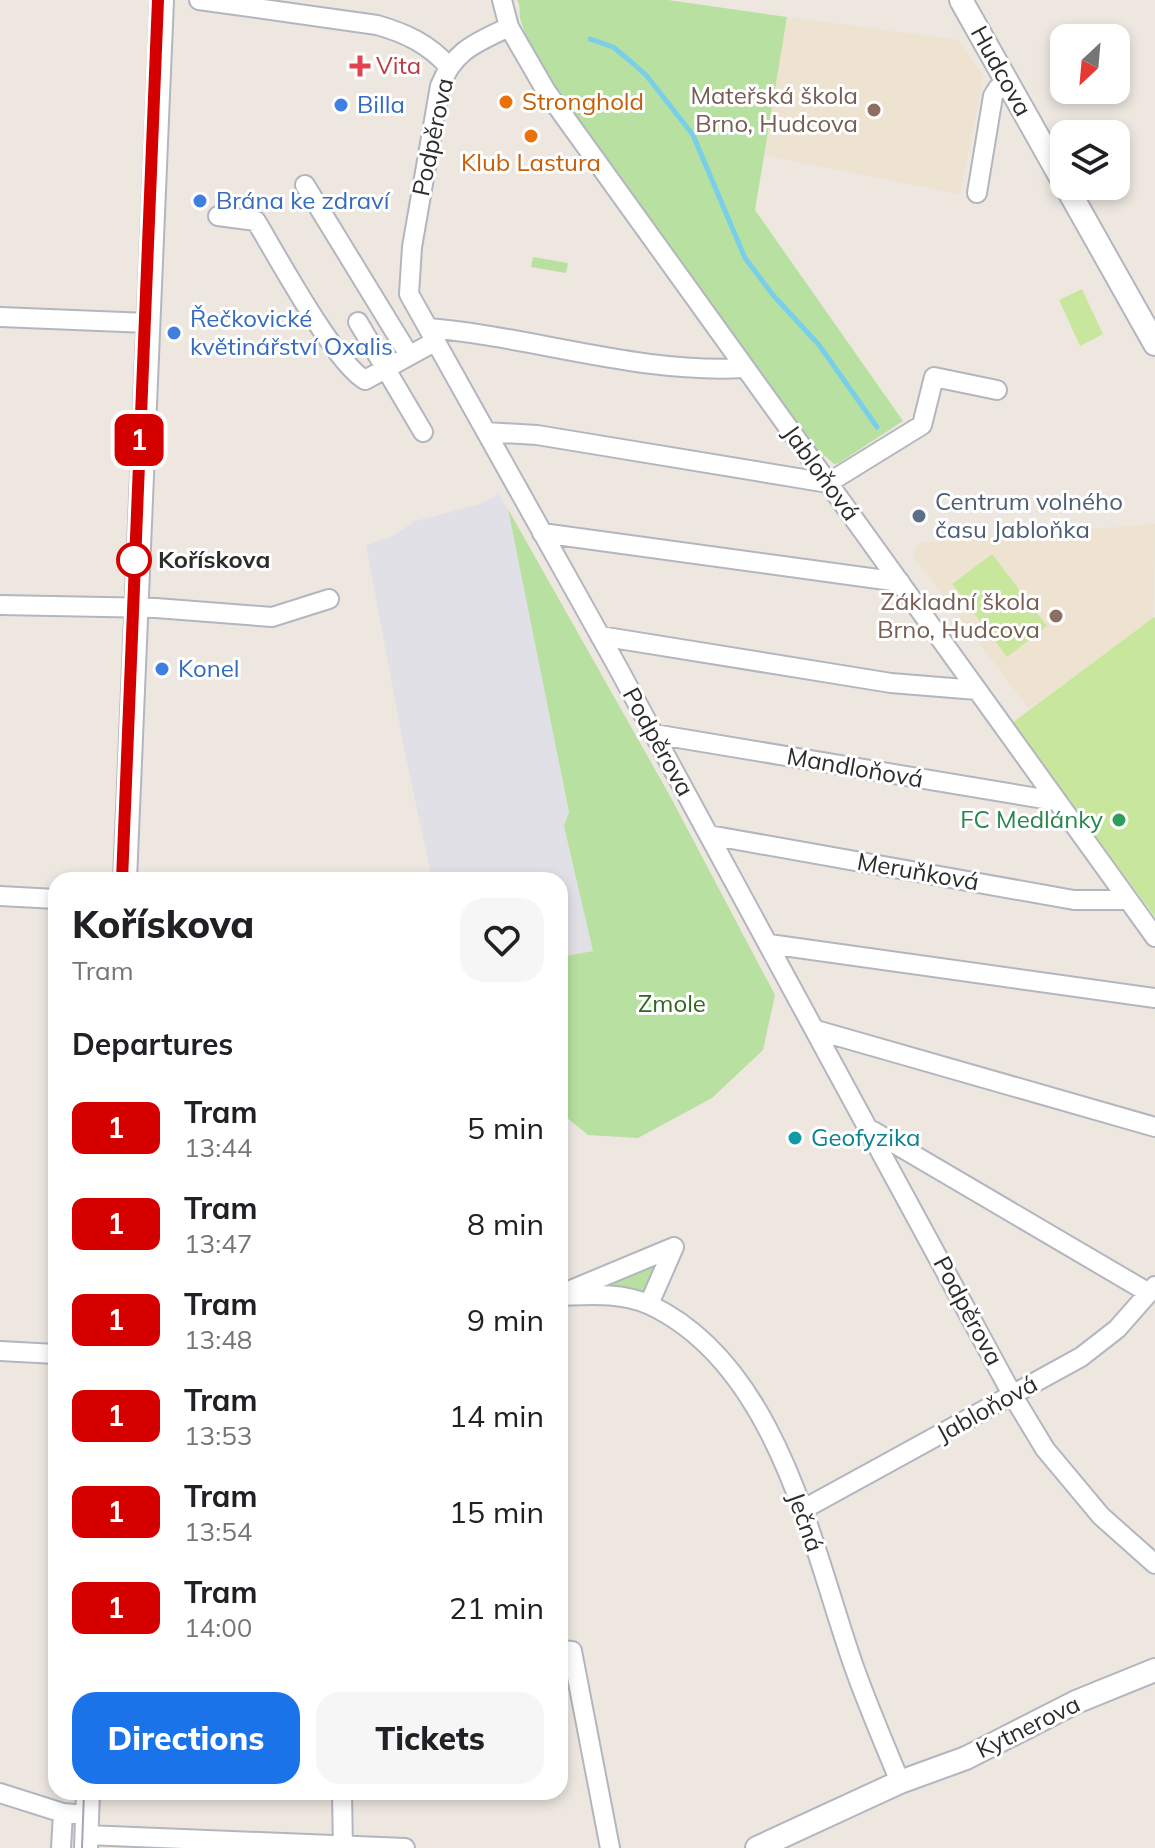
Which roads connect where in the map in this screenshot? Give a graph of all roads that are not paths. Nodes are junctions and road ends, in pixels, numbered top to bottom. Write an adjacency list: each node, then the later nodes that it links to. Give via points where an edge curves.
1 (162, 0): 15 (street)
2 (199, 0): 6 (street, Podpěrova, via 377,25 405,33)
3 (502, 0): 5 (street, Jabloňová)
4 (961, 0): 7 (street, Hudcova)
5 (509, 27): 6 (street, Podpěrova, via 474,44); 19 (street, Jabloňová, via 546,91)
6 (448, 66): 16 (street, Podpěrova, via 412,247 409,294)
7 (1007, 83): 8 (street, Hudcova); 10 (street, via 993,96)
8 (1050, 158)
9 (305, 185): 18 (street)
10 (977, 193)
11 (1074, 200): 17 (street, Hudcova)
12 (218, 216): 20 (street, via 256,221 354,374 365,380)
13 (0, 317): 15 (street)
14 (358, 322): 20 (street)
15 (148, 323): 29 (street)
16 (432, 335): 18 (street); 19 (street, via 710,370); 23 (street, Podpěrova)
17 (1155, 344)
18 (409, 355): 20 (street)
19 (744, 368): 24 (street, Jabloňová)
20 (385, 369): 22 (street)
21 (997, 390): 24 (street, via 934,377 922,425)
22 (423, 432)
23 (486, 432): 24 (street, via 537,435); 25 (street, Podpěrova)
24 (828, 483): 26 (street, Jabloňová)
25 (542, 533): 26 (street); 30 (street, Podpěrova)
26 (900, 582): 31 (street, Jabloňová)
27 (329, 599): 29 (street, via 272,617)
28 (0, 605): 29 (street)
29 (136, 610): 35 (street)
30 (600, 636): 31 (street, via 891,683); 32 (street, Podpěrova)
31 (977, 690): 33 (street, Jabloňová)
32 (654, 734): 33 (street, Mandloňová); 34 (street, Podpěrova)
33 (1056, 801): 38 (street, Jabloňová)
34 (709, 835): 38 (street, Meruňková, via 1074,900); 40 (street, Podpěrova)
35 (125, 872)
36 (0, 896): 37 (street)
37 (48, 899)
38 (1127, 900): 39 (street, Jabloňová)
39 (1155, 937)
40 (769, 944): 41 (street); 42 (street, Podpěrova)
41 (1155, 998)
42 (816, 1030): 43 (street); 44 (street, Podpěrova)
43 (1155, 1127)
44 (871, 1130): 45 (street); 51 (street, Podpěrova)
45 (1152, 1289): 51 (street, Jabloňová, via 1117,1329 1081,1357)
46 (568, 1292): 48 (street, Ječná, via 674,1247)
47 (568, 1295): 48 (street, Ječná, via 616,1295)
48 (649, 1304): 52 (street, Ječná, via 714,1349 736,1378 761,1416)
49 (0, 1351): 50 (street)
50 (48, 1354)
51 (1013, 1396): 52 (street, Jabloňová); 53 (street, Podpěrova, via 1045,1449 1101,1516)
52 (802, 1510): 56 (street, Ječná, via 854,1667)
53 (1155, 1564)
54 (568, 1659): 65 (street)
55 (1155, 1670): 56 (street, Kytnerova, via 1076,1702 966,1758)
56 (900, 1782): 66 (street, Kytnerova)
57 (0, 1793): 60 (street)
58 (88, 1800): 61 (street)
59 (342, 1800): 62 (street)
60 (63, 1813): 61 (street); 63 (street)
61 (86, 1833): 62 (street)
62 (343, 1846): 64 (street)
63 (61, 1848)
64 (405, 1848)
65 (610, 1848)
66 (757, 1848)

